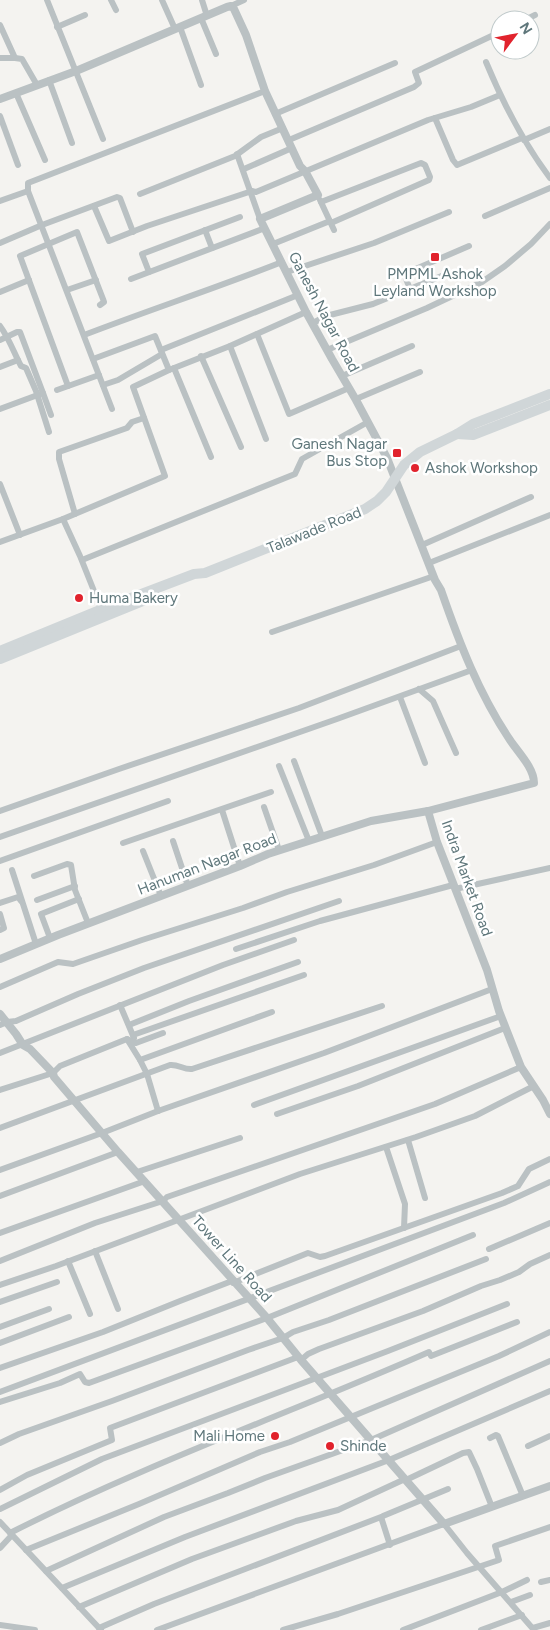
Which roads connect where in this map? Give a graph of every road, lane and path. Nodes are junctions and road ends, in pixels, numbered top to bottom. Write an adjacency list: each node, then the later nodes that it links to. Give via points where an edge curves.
1 (47, 0): 10 (street)
2 (111, 0): 6 (street)
3 (162, 0): 11 (street)
4 (202, 0): 8 (street)
5 (238, 2): 8 (street); 22 (street, via 238,14)
6 (116, 10)
7 (85, 15): 10 (street)
8 (204, 17): 11 (street); 13 (street)
9 (0, 25): 15 (street)
10 (57, 27): 18 (street)
11 (177, 28): 18 (street); 20 (street)
12 (490, 37): 34 (street, via 415,72 419,83 414,87)
13 (216, 54)
14 (0, 58): 15 (street)
15 (15, 58): 21 (street, via 22,59)
16 (486, 62): 24 (street)
17 (395, 63): 26 (street)
18 (76, 71): 19 (street); 31 (street)
19 (49, 80): 21 (street); 33 (street)
20 (201, 84)
21 (36, 85): 23 (street)
22 (264, 91): 26 (street); 43 (street, via 28,183)
23 (16, 93): 25 (street); 36 (street)
24 (500, 95): 28 (street); 32 (street)
25 (0, 99)
26 (275, 114): 29 (street)
27 (0, 116): 37 (street)
28 (436, 118): 32 (street, via 457,165); 40 (street)
29 (283, 128): 34 (street); 35 (street, via 261,136)
30 (550, 129): 32 (street)
31 (103, 139)
32 (523, 139): 39 (street)
33 (72, 144)
34 (291, 144): 38 (street); 40 (street)
35 (237, 154): 38 (street, Ganesh Nagar Road); 45 (street)
36 (45, 160)
37 (18, 165)
38 (244, 169): 44 (street, Ganesh Nagar Road)
39 (547, 170): 41 (street)
40 (305, 171): 44 (street); 46 (street)
41 (550, 178)
42 (550, 188): 50 (street)
43 (28, 191): 47 (street); 55 (street)
44 (252, 192): 52 (street, Ganesh Nagar Road); 59 (street)
45 (140, 194)
46 (320, 199): 52 (street); 53 (street); 53 (street, via 421,163 425,165 429,180)
47 (0, 200)
48 (94, 206): 55 (street); 59 (street, via 119,197); 59 (street, via 108,242)
49 (449, 212): 67 (street, via 374,243)
50 (485, 216)
51 (240, 217): 57 (street)
52 (260, 219): 56 (street, Ganesh Nagar Road)
53 (330, 222): 58 (street); 62 (street)
54 (550, 224): 86 (street, via 532,244 482,282)
55 (42, 225): 60 (street); 61 (street)
56 (265, 228): 62 (street, Ganesh Nagar Road); 64 (street)
57 (205, 230): 64 (street); 66 (street, via 142,254)
58 (334, 230)
59 (133, 232)
60 (0, 243)
61 (50, 244): 70 (street, via 20,256); 71 (street, via 77,232); 73 (street)
62 (273, 244): 65 (street, Ganesh Nagar Road)
63 (469, 246): 72 (street, via 404,274)
64 (212, 248): 66 (street)
65 (282, 262): 67 (street, Ganesh Nagar Road); 81 (street)
66 (149, 272): 69 (street)
67 (287, 272): 75 (street, Ganesh Nagar Road)
68 (449, 273): 72 (street)
69 (130, 279)
70 (29, 280): 74 (street); 97 (street)
71 (96, 280): 73 (street); 76 (street, via 104,302)
72 (410, 289): 78 (street)
73 (67, 290): 81 (street)
74 (0, 292)
75 (298, 295): 77 (street, Ganesh Nagar Road); 87 (street)
76 (100, 305)
77 (306, 312): 78 (street, Ganesh Nagar Road); 80 (street)
78 (313, 323): 86 (street, Ganesh Nagar Road)
79 (0, 326): 82 (street)
80 (257, 334): 84 (street); 98 (street, via 289,414)
81 (84, 335): 89 (street)
82 (8, 336): 83 (street); 90 (street); 100 (street, via 18,332 22,336)
83 (0, 340)
84 (230, 346): 88 (street); 111 (street)
85 (412, 346): 95 (street)
86 (327, 350): 95 (street, Ganesh Nagar Road)
87 (162, 352): 89 (street, via 155,336); 92 (street); 96 (street, via 118,380)
88 (201, 356): 92 (street); 112 (street)
89 (92, 359): 94 (street)
90 (18, 360): 91 (street); 100 (street)
91 (0, 367)
92 (171, 369): 107 (street, via 133,388); 113 (street)
93 (420, 372): 102 (street)
94 (99, 375): 96 (street); 97 (street)
95 (342, 376): 98 (street, Ganesh Nagar Road)
96 (103, 385): 104 (street)
97 (68, 386): 99 (street)
98 (349, 388): 102 (street, Ganesh Nagar Road)
99 (57, 390)
100 (41, 394): 105 (street); 106 (street); 109 (street)
101 (550, 394): 110 (main road, Talawade Road, via 473,424)
102 (356, 399): 108 (street, Ganesh Nagar Road)
103 (550, 405): 110 (main road, Talawade Road, via 473,435)
104 (112, 408)
105 (0, 409)
106 (51, 415)
107 (144, 418): 117 (street, via 132,422 127,428 59,452); 117 (street, via 165,476)
108 (368, 422): 114 (street, Ganesh Nagar Road, via 387,458); 123 (street, via 302,459 295,474)
109 (49, 432)
110 (457, 434): 114 (main road, Talawade Road, via 420,452 404,465)
111 (266, 439)
112 (241, 447)
113 (211, 457)
114 (394, 480): 122 (street, Indra Market Road); 126 (main road, Talawade Road, via 378,501 344,519)
115 (0, 484): 120 (street)
116 (531, 497): 122 (street)
117 (75, 514): 119 (street)
118 (550, 515): 124 (street)
119 (63, 519): 120 (street); 123 (street)
120 (20, 535): 121 (street)
121 (0, 542)
122 (422, 545): 124 (street, Indra Market Road)
123 (82, 560): 126 (street)
124 (429, 563): 125 (street, Indra Market Road)
125 (434, 576): 127 (street); 128 (street, Indra Market Road)
126 (103, 613): 129 (main road, Talawade Road); 130 (main road, Talawade Road)
127 (272, 632)
128 (462, 646): 131 (street, Indra Market Road); 142 (street, via 299,708)
129 (0, 650)
130 (0, 659)
131 (472, 670): 132 (street); 143 (street, Indra Market Road, via 485,698 530,770 534,783)
132 (419, 690): 133 (street); 134 (street, via 433,701)
133 (400, 697): 136 (street); 145 (street)
134 (456, 753)
135 (294, 761): 144 (street)
136 (425, 763)
137 (279, 766): 146 (street)
138 (271, 792): 141 (street)
139 (168, 801): 152 (street)
140 (264, 808): 150 (street)
141 (222, 810): 149 (street); 153 (street)
142 (0, 811)
143 (428, 811): 144 (street, Hanuman Nagar Road, via 371,821); 148 (street, Indra Market Road)
144 (322, 836): 146 (street, Hanuman Nagar Road)
145 (0, 838)
146 (309, 841): 150 (street, Hanuman Nagar Road)
147 (173, 842): 158 (street)
148 (437, 842): 159 (street, Indra Market Road); 176 (street, via 374,866 73,964 58,962)
149 (123, 843)
150 (279, 850): 153 (street, Hanuman Nagar Road)
151 (143, 851): 160 (street)
152 (0, 861)
153 (240, 866): 158 (street, Hanuman Nagar Road)
154 (550, 868): 159 (street)
155 (12, 870): 164 (street)
156 (34, 876): 157 (street, via 69,864)
157 (75, 886): 161 (street); 162 (street)
158 (188, 886): 160 (street, Hanuman Nagar Road)
159 (454, 887): 172 (street, via 320,921); 177 (street, Indra Market Road)
160 (161, 896): 167 (street, Hanuman Nagar Road)
161 (79, 899): 167 (street); 169 (street, via 40,914)
162 (37, 900)
163 (339, 901): 183 (street, via 144,968)
164 (22, 902): 165 (street, via 18,896); 171 (street)
165 (0, 903)
166 (0, 914): 168 (street, via 4,928)
167 (88, 923): 169 (street, Hanuman Nagar Road)
168 (0, 930)
169 (50, 938): 171 (street, Hanuman Nagar Road)
170 (294, 940): 178 (street)
171 (36, 944): 173 (street, Hanuman Nagar Road)
172 (236, 949)
173 (0, 959)
174 (298, 962): 184 (street)
175 (304, 975): 187 (street)
176 (0, 987)
177 (492, 989): 182 (street, Indra Market Road); 198 (street)
178 (120, 1005): 184 (street); 188 (street)
179 (382, 1006): 193 (street, via 192,1069 174,1064)
180 (272, 1012): 190 (street)
181 (0, 1014): 183 (street, Tower Line Road)
182 (501, 1016): 185 (street, Indra Market Road); 197 (street)
183 (3, 1024): 188 (street, Tower Line Road, via 16,1034)
184 (129, 1025): 187 (street)
185 (505, 1028): 191 (street, Indra Market Road); 199 (street)
186 (163, 1033): 187 (street, via 136,1044)
187 (130, 1037): 190 (street); 192 (street, via 60,1066)
188 (23, 1045): 189 (street); 192 (street, Tower Line Road)
189 (0, 1053)
190 (140, 1060): 193 (street)
191 (521, 1067): 194 (street, Indra Market Road); 214 (street, via 435,1104)
192 (53, 1073): 195 (street); 196 (street, Tower Line Road)
193 (147, 1074): 196 (street); 198 (street)
194 (534, 1086): 200 (street, Indra Market Road); 204 (street, via 475,1116)
195 (0, 1090)
196 (75, 1101): 201 (street); 202 (street, Tower Line Road)
197 (254, 1105)
198 (158, 1111): 202 (street)
199 (277, 1114)
200 (550, 1114)
201 (0, 1128)
202 (102, 1133): 206 (street, Tower Line Road); 208 (street)
203 (240, 1138): 209 (street)
204 (408, 1140): 205 (street); 213 (street)
205 (386, 1147): 215 (street, via 300,1174); 217 (street, via 405,1204)
206 (118, 1152): 209 (street, Tower Line Road); 212 (street)
207 (550, 1159): 217 (street, via 529,1170 518,1186)
208 (0, 1170)
209 (137, 1172): 210 (street, Tower Line Road)
210 (145, 1181): 214 (street, Tower Line Road); 218 (street)
211 (550, 1182): 229 (street, via 504,1203)
212 (0, 1196)
213 (425, 1198)
214 (162, 1201): 215 (street, Tower Line Road); 224 (street, via 95,1223)
215 (179, 1220): 221 (street); 227 (street, Tower Line Road)
216 (550, 1223): 220 (street)
217 (404, 1228): 227 (street, via 325,1256 308,1253)
218 (0, 1233)
219 (473, 1235): 236 (street)
220 (488, 1249)
221 (95, 1251): 225 (street); 233 (street)
222 (550, 1255): 242 (street, via 506,1278)
223 (486, 1259): 240 (street)
224 (0, 1261)
225 (68, 1261): 228 (street); 234 (street)
226 (57, 1282): 230 (street)
227 (233, 1282): 229 (street, Tower Line Road); 244 (street)
228 (0, 1285)
229 (248, 1298): 236 (street, Tower Line Road); 247 (street)
230 (0, 1302)
231 (507, 1304): 245 (street)
232 (49, 1309): 238 (street)
233 (118, 1309)
234 (90, 1314)
235 (69, 1317): 241 (street)
236 (267, 1318): 240 (street, Tower Line Road); 249 (street, via 89,1383 80,1374)
237 (517, 1322): 248 (street, via 431,1356 429,1352)
238 (0, 1327)
239 (550, 1332): 250 (street)
240 (283, 1338): 242 (street, Tower Line Road); 254 (street)
241 (0, 1343)
242 (300, 1358): 245 (street, Tower Line Road); 260 (street, via 110,1428 112,1440)
243 (550, 1361): 253 (street)
244 (0, 1368)
245 (317, 1377): 248 (street, Tower Line Road); 264 (street, via 102,1459)
246 (550, 1391): 256 (street)
247 (0, 1392)
248 (332, 1394): 250 (street, Tower Line Road); 269 (street, via 174,1457 60,1507)
249 (0, 1402)
250 (351, 1417): 253 (street, Tower Line Road); 272 (street)
251 (550, 1436): 255 (street)
252 (490, 1438): 261 (street, via 498,1436)
253 (371, 1440): 256 (street, Tower Line Road); 274 (street, via 164,1516)
254 (0, 1443)
255 (528, 1446)
256 (389, 1460): 257 (street, Tower Line Road); 278 (street, via 185,1537)
257 (405, 1479): 262 (street, Tower Line Road); 263 (street, via 469,1452); 282 (street, via 338,1510 296,1521 192,1559)
258 (550, 1486): 261 (street)
259 (448, 1489): 262 (street)
260 (0, 1490)
261 (522, 1496): 263 (street)
262 (422, 1499): 265 (street); 267 (street, Tower Line Road)
263 (492, 1507): 267 (street)
264 (0, 1509)
265 (384, 1516)
266 (0, 1522): 269 (street)
267 (444, 1524): 270 (street); 273 (street)
268 (550, 1527): 273 (street, via 495,1546 499,1560)
269 (11, 1534): 271 (street); 272 (street)
270 (390, 1544): 286 (street, via 381,1516 154,1604); 289 (street)
271 (0, 1548)
272 (26, 1550): 274 (street)
273 (479, 1566): 279 (street); 290 (street)
274 (46, 1571): 278 (street)
275 (527, 1580): 279 (street)
276 (550, 1580): 277 (street)
277 (541, 1582)
278 (62, 1588): 282 (street)
279 (502, 1592): 281 (street); 291 (street)
280 (530, 1595): 281 (street)
281 (511, 1602): 283 (street)
282 (80, 1607): 286 (street)
283 (522, 1615): 287 (street); 292 (street)
284 (550, 1623): 287 (street)
285 (2, 1627): 288 (street)
286 (100, 1629)
287 (534, 1629)
288 (35, 1630)
289 (156, 1630)
290 (283, 1630)
291 (403, 1630)
292 (481, 1630)

